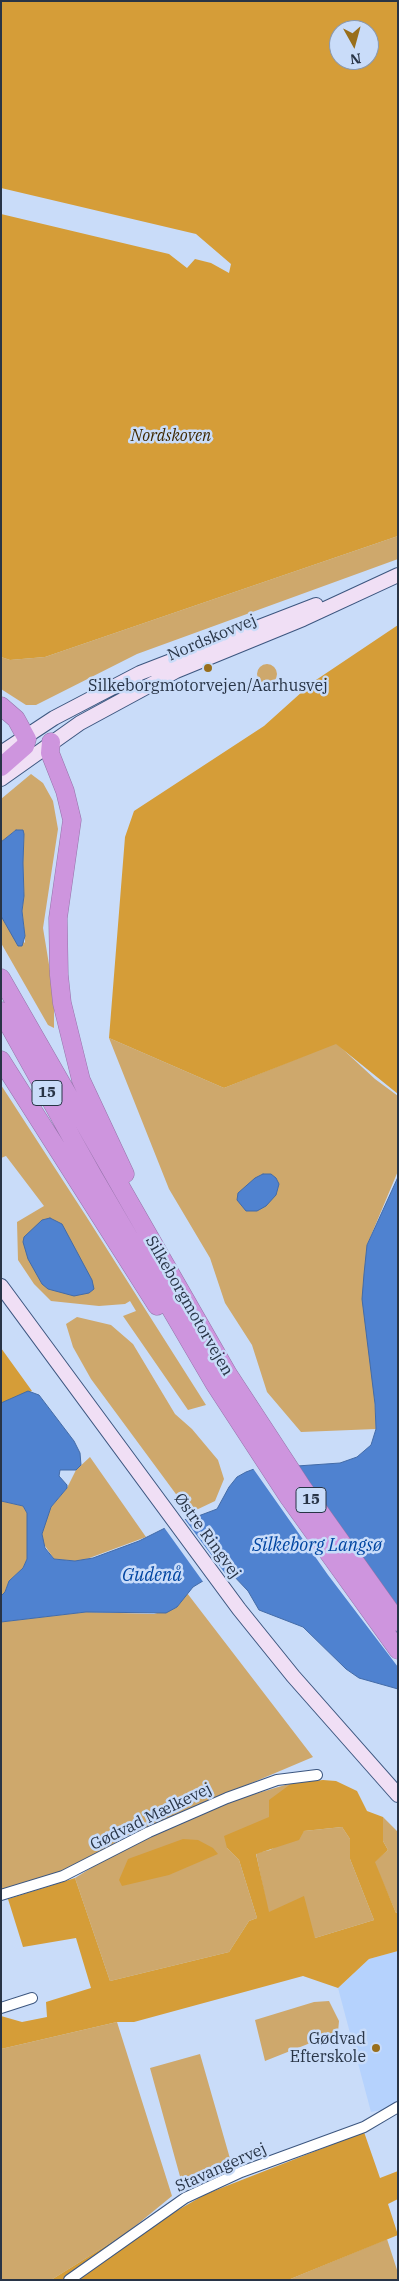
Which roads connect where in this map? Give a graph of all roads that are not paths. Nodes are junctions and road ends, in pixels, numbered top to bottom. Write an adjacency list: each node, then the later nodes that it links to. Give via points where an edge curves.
1 (398, 575): 2 (street, Nordskovvej)
2 (366, 588): 4 (street, Nordskovvej, via 303,619 176,672); 5 (street, Nordskovvej, via 299,610 140,673 95,695)
3 (1, 706): 5 (highway, via 16,718)
4 (51, 742): 5 (street, Nordskovvej); 8 (highway, via 50,753)
5 (20, 747): 6 (highway); 7 (street, Nordskovvej); 8 (highway)
6 (1, 767)
7 (1, 779)
8 (65, 791): 13 (highway, via 72,820 58,918 59,975 67,1030 81,1080 102,1127)
9 (1, 978): 13 (highway, Silkeborgmotorvejen / 15)
10 (1, 1011): 14 (highway, Silkeborgmotorvejen / 15, via 93,1176)
11 (1, 1060): 14 (highway)
12 (1, 1286): 18 (street, Østre Ringvej, via 239,1609)
13 (210, 1342): 14 (highway, Silkeborgmotorvejen / 15)
14 (217, 1381): 15 (highway, Silkeborgmotorvejen / 15, via 302,1488); 16 (highway, 15, via 228,1420 289,1498)
15 (398, 1622)
16 (398, 1650)
17 (317, 1775): 19 (street, Gødvad Mælkevej, via 277,1780 226,1798 149,1832 74,1871)
18 (398, 1795)
19 (1, 1895)
20 (32, 1998): 21 (street)
21 (1, 2008)
22 (398, 2107): 23 (street, Stavangervej, via 364,2127 241,2172 185,2198)
23 (69, 2280)

